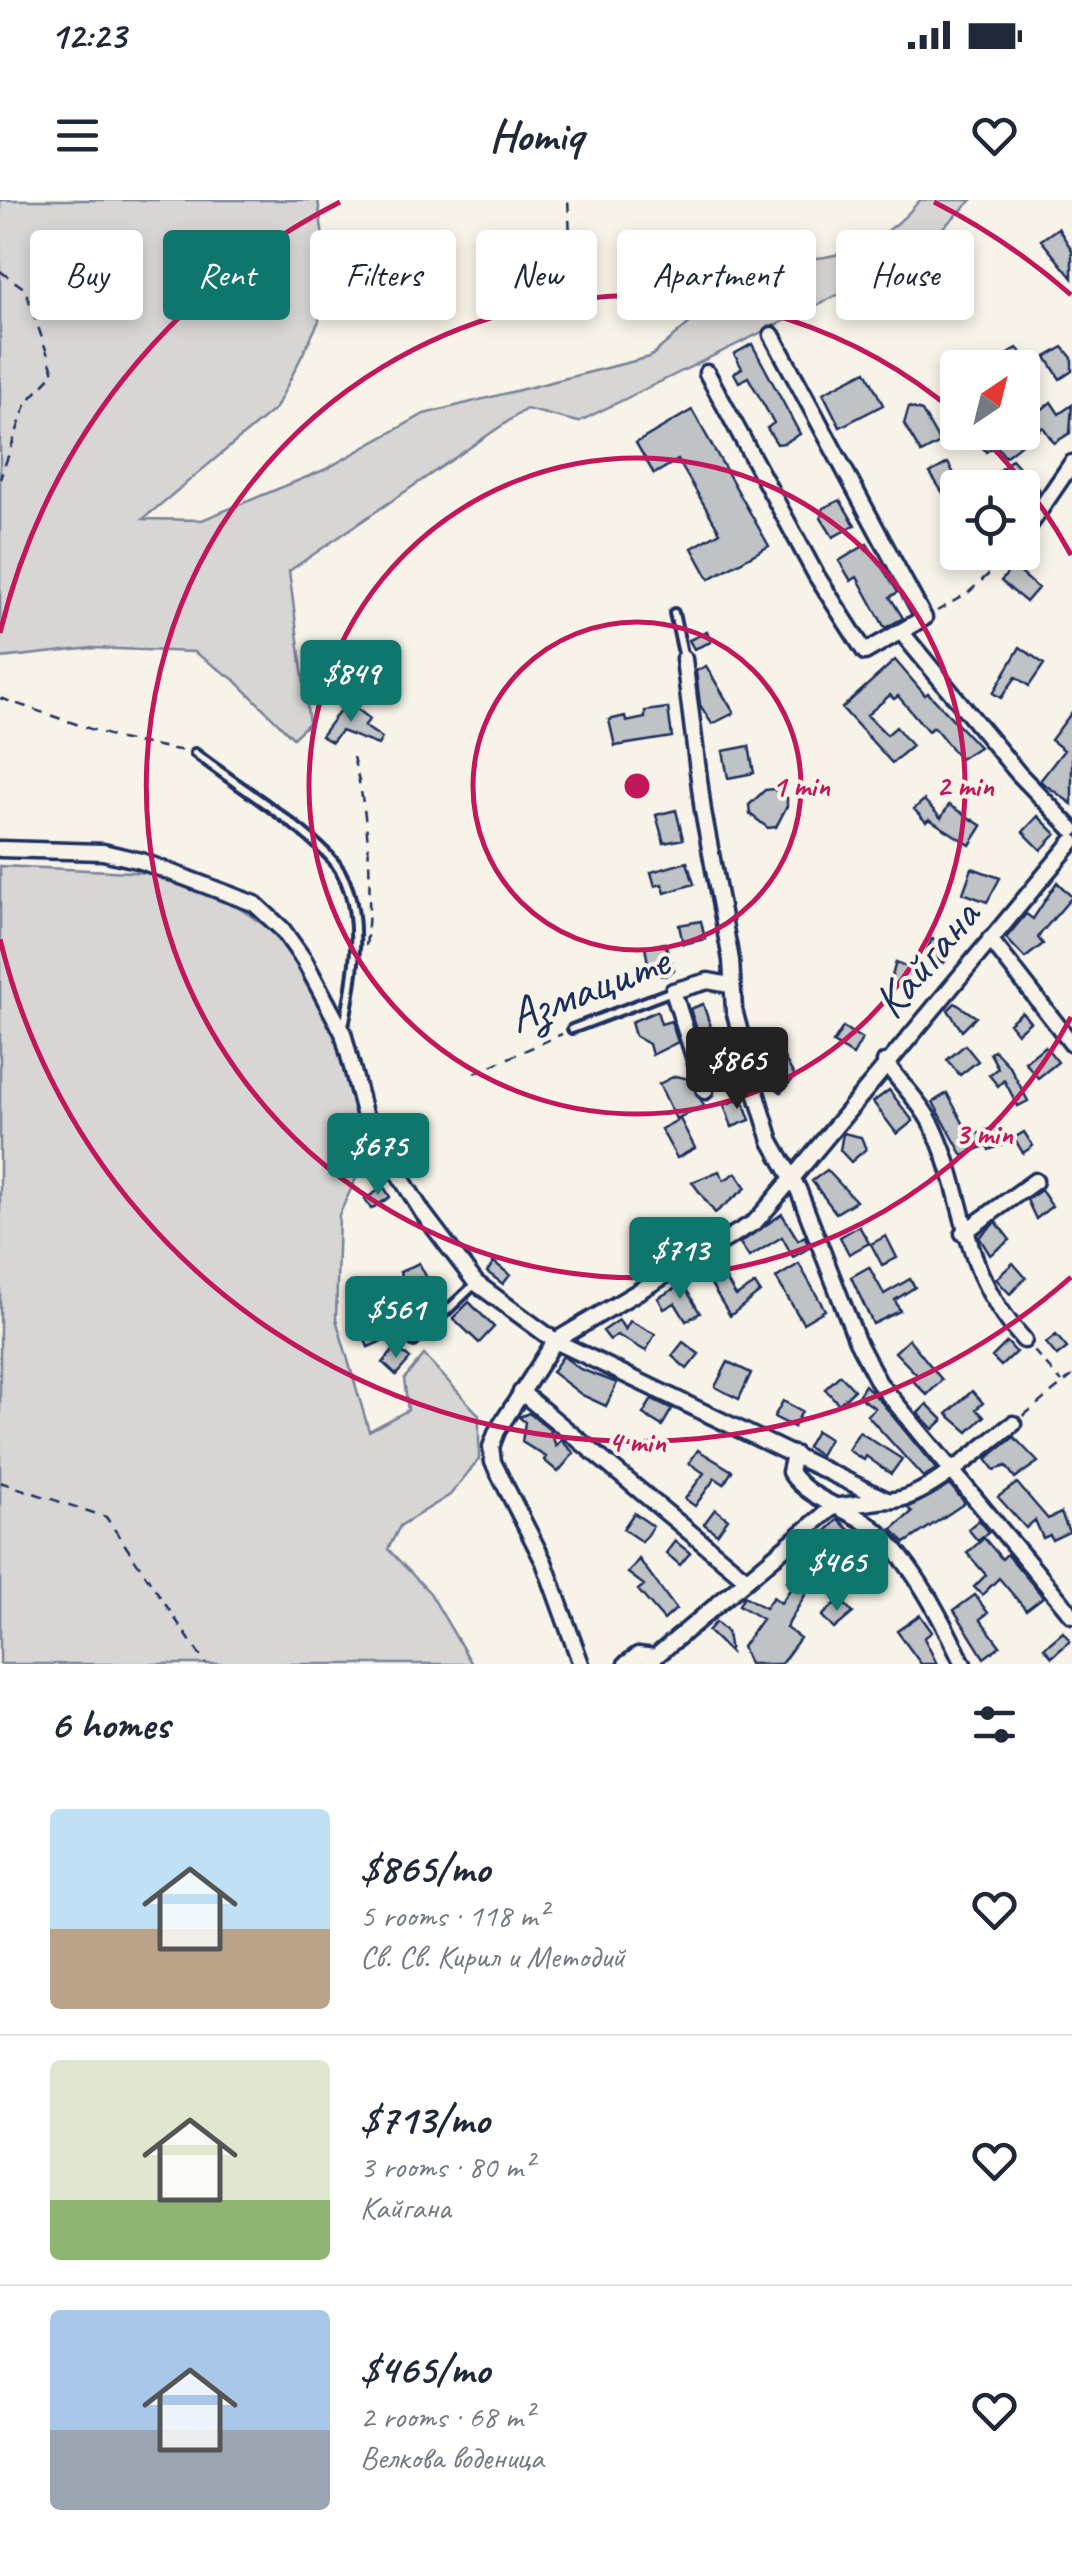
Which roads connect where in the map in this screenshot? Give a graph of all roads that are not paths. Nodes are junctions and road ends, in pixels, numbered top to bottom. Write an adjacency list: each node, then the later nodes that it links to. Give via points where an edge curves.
1 (772, 335): 6 (street, via 924,618)
2 (707, 374): 6 (street, via 816,575 866,652)
3 (1072, 463): 4 (street)
4 (1040, 510)
5 (674, 613): 7 (lane)
6 (902, 633): 9 (street)
7 (684, 660): 13 (street)
8 (195, 753): 16 (lane, via 331,858 349,894 354,930)
9 (1072, 829)
10 (1072, 842): 12 (street, Кайгана)
11 (0, 849): 16 (street, via 103,852 255,904 282,928)
12 (990, 939): 17 (street); 18 (street, Кайгана)
13 (730, 985): 14 (street, Азмаците, via 708,981); 20 (street, via 771,1141)
14 (674, 991): 15 (lane, Азмаците); 19 (street)
15 (572, 1030)
16 (343, 1032): 23 (street, via 364,1113 422,1213)
17 (1072, 1044)
18 (885, 1062): 20 (street, Кайгана); 22 (street, via 933,1126)
19 (705, 1091)
20 (791, 1175): 25 (street, Кайгана, via 754,1222); 30 (street, via 869,1365)
21 (1035, 1181): 22 (street)
22 (963, 1233): 24 (street, via 988,1295)
23 (476, 1284): 25 (street); 26 (lane)
24 (1024, 1340)
25 (556, 1341): 27 (street, Кайгана); 29 (street)
26 (414, 1342)
27 (521, 1392): 33 (street); 35 (street, Кайгана, via 496,1431 492,1462 544,1562)
28 (1012, 1424): 30 (street)
29 (794, 1454): 31 (street); 32 (street, via 790,1472)
30 (950, 1468): 31 (street, via 904,1500); 34 (street)
31 (887, 1500): 32 (street)
32 (833, 1508): 33 (street); 37 (street, via 878,1532 893,1549)
33 (745, 1578): 36 (street, via 654,1657 638,1655)
34 (1072, 1615)
35 (581, 1664)
36 (626, 1664)
37 (962, 1664)

